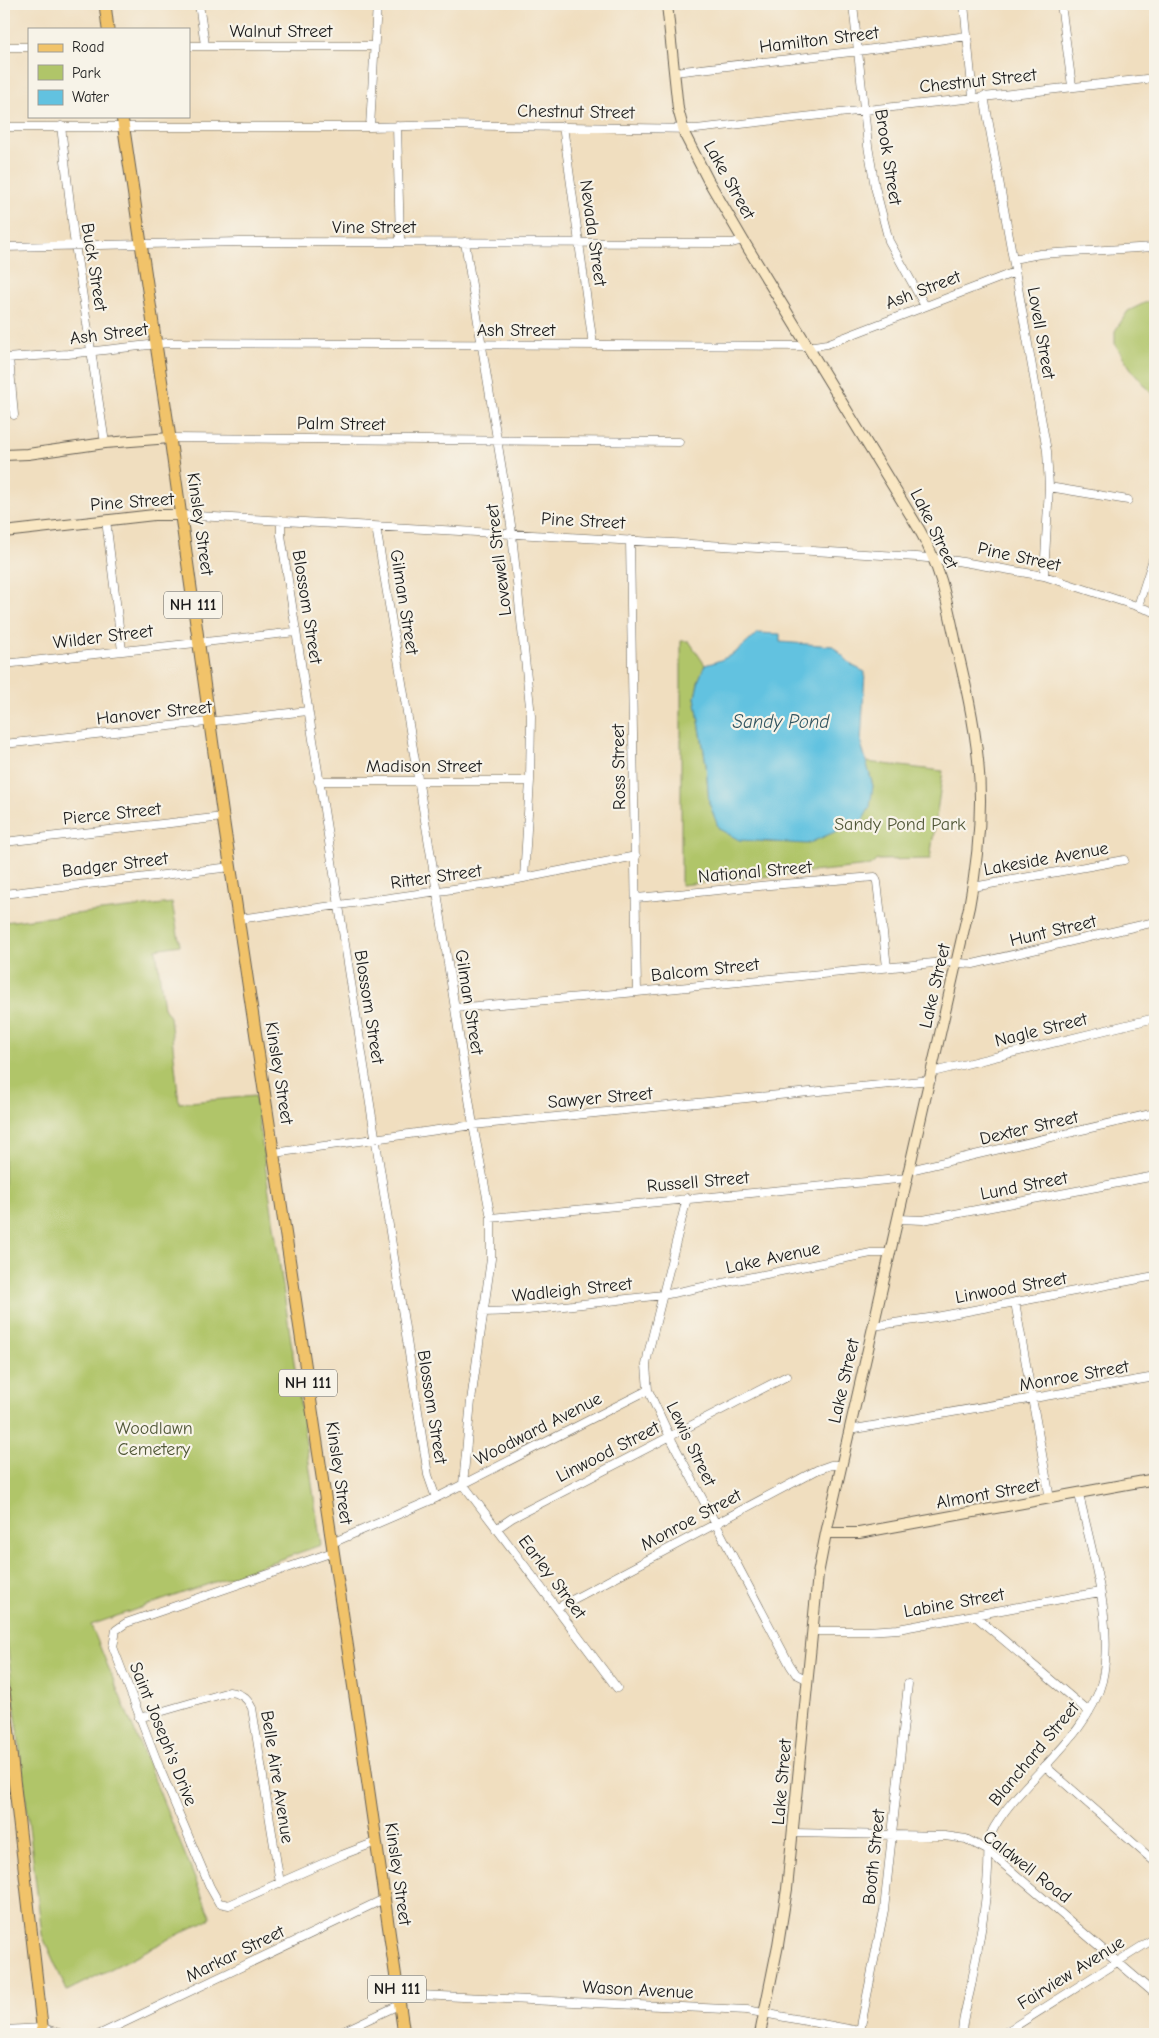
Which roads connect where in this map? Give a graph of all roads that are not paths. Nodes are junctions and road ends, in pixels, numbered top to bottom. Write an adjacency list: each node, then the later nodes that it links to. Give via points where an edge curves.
1 (105, 4): 8 (main road)
2 (199, 4): 10 (street)
3 (377, 4): 12 (street)
4 (667, 4): 16 (street, Lake Street)
5 (853, 4): 15 (street, Brook Street)
6 (964, 4): 9 (street)
7 (1061, 4): 18 (street)
8 (108, 28)
9 (967, 36): 15 (street, Hamilton Street); 20 (street)
10 (205, 45): 11 (street, Walnut Street); 12 (street, Walnut Street)
11 (190, 46)
12 (374, 46): 27 (street)
13 (4, 47): 14 (street)
14 (28, 47)
15 (858, 51): 16 (street, Hamilton Street); 21 (street, Brook Street)
16 (674, 72): 28 (street, Lake Street)
17 (1146, 79): 18 (street, Chestnut Street)
18 (1072, 86): 19 (street, Chestnut Street)
19 (984, 96): 20 (street, Chestnut Street); 37 (street, Lovell Street)
20 (974, 97): 21 (street, Chestnut Street)
21 (864, 109): 28 (street, Chestnut Street); 39 (street, Brook Street, via 872,172 886,232)
22 (122, 121): 24 (street, Chestnut Street); 27 (street, Chestnut Street); 33 (main road, Kinsley Street / NH 111)
23 (4, 126): 24 (street, Chestnut Street)
24 (61, 126): 34 (street, Buck Street)
25 (397, 126): 26 (street, Chestnut Street); 27 (street, Chestnut Street); 30 (street)
26 (563, 126): 28 (street, Chestnut Street); 32 (street, Nevada Street)
27 (370, 127)
28 (682, 128): 29 (street, Lake Street)
29 (743, 240): 32 (street, Vine Street, via 732,243); 43 (street, Lake Street)
30 (400, 241): 31 (street, Vine Street); 33 (street, Vine Street)
31 (465, 242): 32 (street, Vine Street); 41 (street, Lovewell Street)
32 (580, 243): 42 (street, Nevada Street)
33 (140, 244): 34 (street, Vine Street); 40 (main road, Kinsley Street / NH 111)
34 (75, 246): 35 (street, Vine Street); 44 (street, Buck Street)
35 (4, 247)
36 (1154, 247): 37 (street, via 1040,254)
37 (1013, 259): 38 (street, Lovell Street)
38 (1015, 272): 39 (street, Ash Street); 52 (street, Lovell Street, via 1047,450)
39 (925, 306): 43 (street, Ash Street, via 827,344)
40 (155, 343): 41 (street, Ash Street); 44 (street, Ash Street); 47 (main road, Kinsley Street / NH 111)
41 (482, 345): 42 (street, Ash Street); 48 (street, Lovewell Street)
42 (593, 345): 43 (street, Ash Street)
43 (807, 346): 62 (street, Lake Street, via 899,494)
44 (92, 351): 45 (street, Ash Street); 50 (street, Buck Street)
45 (7, 358): 46 (street)
46 (14, 414)
47 (170, 438): 48 (street, Palm Street); 50 (street, Palm Street); 54 (main road, Kinsley Street / NH 111)
48 (498, 442): 49 (street, Palm Street); 59 (street, Lovewell Street)
49 (679, 442)
50 (105, 443): 51 (street, Palm Street)
51 (4, 455)
52 (1049, 487): 53 (street); 63 (street, Lovell Street)
53 (1128, 500)
54 (180, 515): 55 (street, Pine Street); 56 (street, Pine Street); 67 (main road, Kinsley Street / NH 111)
55 (106, 520): 58 (street, Pine Street); 68 (street)
56 (281, 520): 57 (street, Pine Street); 66 (street, Blossom Street)
57 (376, 527): 59 (street, Pine Street); 73 (street, Gilman Street)
58 (4, 532)
59 (512, 534): 60 (street, Pine Street); 75 (street, Lovewell Street, via 531,716)
60 (630, 540): 62 (street, Pine Street, via 887,554); 78 (street, Ross Street)
61 (1155, 553): 64 (street)
62 (935, 560): 63 (street, Pine Street); 82 (street, Lake Street, via 969,702 978,761 979,809)
63 (1044, 576): 64 (street, Pine Street)
64 (1138, 606): 65 (street, Pine Street)
65 (1155, 612)
66 (296, 632): 67 (street, Wilder Street); 70 (street, Blossom Street)
67 (198, 641): 68 (street, Wilder Street); 71 (main road, Kinsley Street / NH 111)
68 (122, 651): 69 (street, Wilder Street)
69 (4, 664)
70 (308, 711): 71 (street, Hanover Street); 74 (street, Blossom Street)
71 (211, 722): 72 (street, Hanover Street); 76 (main road, Kinsley Street / NH 111)
72 (4, 744)
73 (418, 780): 74 (street, Madison Street); 75 (street, Madison Street); 83 (street, Gilman Street)
74 (318, 781): 86 (street, Blossom Street)
75 (530, 782): 81 (street, Lovewell Street)
76 (223, 817): 77 (street, Pierce Street); 80 (main road, Kinsley Street / NH 111)
77 (4, 842)
78 (636, 856): 81 (street, Ritter Street); 85 (street, Ross Street)
79 (1124, 860): 82 (street, Lakeside Avenue)
80 (231, 867): 84 (street, Badger Street); 87 (main road, Kinsley Street / NH 111)
81 (524, 878): 83 (street, Ritter Street)
82 (973, 887): 89 (street, Lake Street)
83 (437, 892): 86 (street, Ritter Street); 92 (street, Gilman Street)
84 (4, 894)
85 (637, 898): 90 (street, National Street, via 875,877); 91 (street, Ross Street)
86 (338, 906): 87 (street, Ritter Street); 97 (street, Blossom Street)
87 (239, 919): 98 (main road, Kinsley Street / NH 111)
88 (1155, 922): 89 (street, Hunt Street, via 984,963)
89 (958, 964): 90 (street, Balcom Street, via 944,962); 94 (street, Lake Street)
90 (887, 967): 91 (street, Balcom Street)
91 (638, 992): 92 (street, Balcom Street)
92 (455, 1008): 96 (street, Gilman Street)
93 (1155, 1018): 94 (street, Nagle Street)
94 (932, 1076): 96 (street, Sawyer Street); 99 (street, Lake Street)
95 (1155, 1113): 99 (street, Dexter Street)
96 (473, 1125): 97 (street, Sawyer Street); 102 (street, Gilman Street)
97 (374, 1139): 98 (street, Sawyer Street); 120 (street, Blossom Street, via 428,1475)
98 (274, 1153): 125 (main road, Kinsley Street / NH 111)
99 (909, 1174): 101 (street, Russell Street); 103 (street, Lake Street)
100 (1155, 1176): 103 (street, Lund Street, via 923,1220)
101 (687, 1198): 102 (street, Russell Street); 106 (street, Lewis Street)
102 (491, 1218): 108 (street, Gilman Street, via 491,1259)
103 (898, 1219): 104 (street, Lake Street)
104 (890, 1253): 106 (street, Lake Avenue, via 872,1253); 109 (street, Lake Street)
105 (1155, 1276): 107 (street, Linwood Street)
106 (663, 1295): 108 (street, Wadleigh Street); 112 (street, Lewis Street, via 646,1365)
107 (1015, 1302): 109 (street, Linwood Street); 113 (street)
108 (484, 1312): 118 (street, Gilman Street, via 471,1400)
109 (873, 1326): 114 (street, Lake Street)
110 (787, 1376): 115 (street, Linwood Street)
111 (1155, 1377): 113 (street, Monroe Street)
112 (648, 1390): 115 (street, Lewis Street); 118 (street, Woodward Avenue)
113 (1031, 1399): 114 (street, Monroe Street); 121 (street)
114 (849, 1430): 116 (street, Lake Street)
115 (670, 1437): 122 (street, Lewis Street); 123 (street, Linwood Street)
116 (841, 1465): 122 (street, Monroe Street, via 817,1470); 124 (street, Lake Street)
117 (1155, 1479): 119 (street, Almont Street)
118 (464, 1484): 120 (street, Woodward Avenue); 123 (street, Earley Street)
119 (1079, 1494): 121 (street, Almont Street); 126 (street, Blanchard Street)
120 (436, 1498): 125 (street, Woodward Avenue)
121 (1050, 1499): 124 (street, Almont Street, via 859,1533)
122 (715, 1524): 127 (street, Monroe Street); 130 (street, Lewis Street, via 790,1665 796,1674)
123 (496, 1528): 127 (street, Earley Street)
124 (826, 1533): 129 (street, Lake Street, via 818,1574)
125 (332, 1548): 135 (street, Saint Joseph's Drive, via 120,1626 114,1635 113,1647); 139 (main road, Kinsley Street / NH 111)
126 (1100, 1592): 128 (street, Labine Street); 134 (street, Blanchard Street, via 1106,1655 1099,1692)
127 (557, 1608): 132 (street, Earley Street)
128 (974, 1615): 129 (street, Labine Street, via 898,1629); 134 (street)
129 (813, 1631): 130 (street, Lake Street)
130 (808, 1680): 137 (street, Lake Street)
131 (908, 1684): 138 (street, Booth Street)
132 (617, 1688)
133 (4, 1690): 150 (main road)
134 (1089, 1712): 136 (street, Blanchard Street)
135 (139, 1718): 142 (street, Saint Joseph's Drive, via 219,1903 229,1905); 142 (street, Belle Aire Avenue, via 229,1692 247,1700 252,1708)
136 (1045, 1766): 140 (street, Blanchard Street, via 994,1826); 141 (street)
137 (793, 1833): 138 (street, Caldwell Road); 148 (street, Lake Street, via 783,1917)
138 (891, 1835): 140 (street, Caldwell Road, via 956,1837); 151 (street, Booth Street, via 884,1910)
139 (376, 1842): 142 (street, Saint Joseph's Drive); 143 (main road, Kinsley Street / NH 111)
140 (988, 1850): 145 (street, Caldwell Road); 158 (street, Blanchard Street, via 983,1913)
141 (1155, 1862)
142 (280, 1883)
143 (384, 1899): 147 (main road, Kinsley Street / NH 111); 153 (street, Markar Street)
144 (1155, 1938): 145 (street, Fairview Avenue)
145 (1118, 1962): 146 (street, Caldwell Road); 159 (street, Fairview Avenue)
146 (1155, 1994)
147 (399, 2000): 148 (street, Wason Avenue); 154 (street); 155 (main road, Kinsley Street / NH 111)
148 (764, 2013): 151 (street, Wason Avenue); 156 (street, Lake Street)
149 (4, 2030): 150 (street)
150 (43, 2031): 152 (street)
151 (860, 2031): 157 (street, Wason Avenue)
152 (62, 2034)
153 (100, 2034)
154 (337, 2034)
155 (404, 2034)
156 (760, 2034)
157 (875, 2034)
158 (962, 2034)
159 (1004, 2034)

